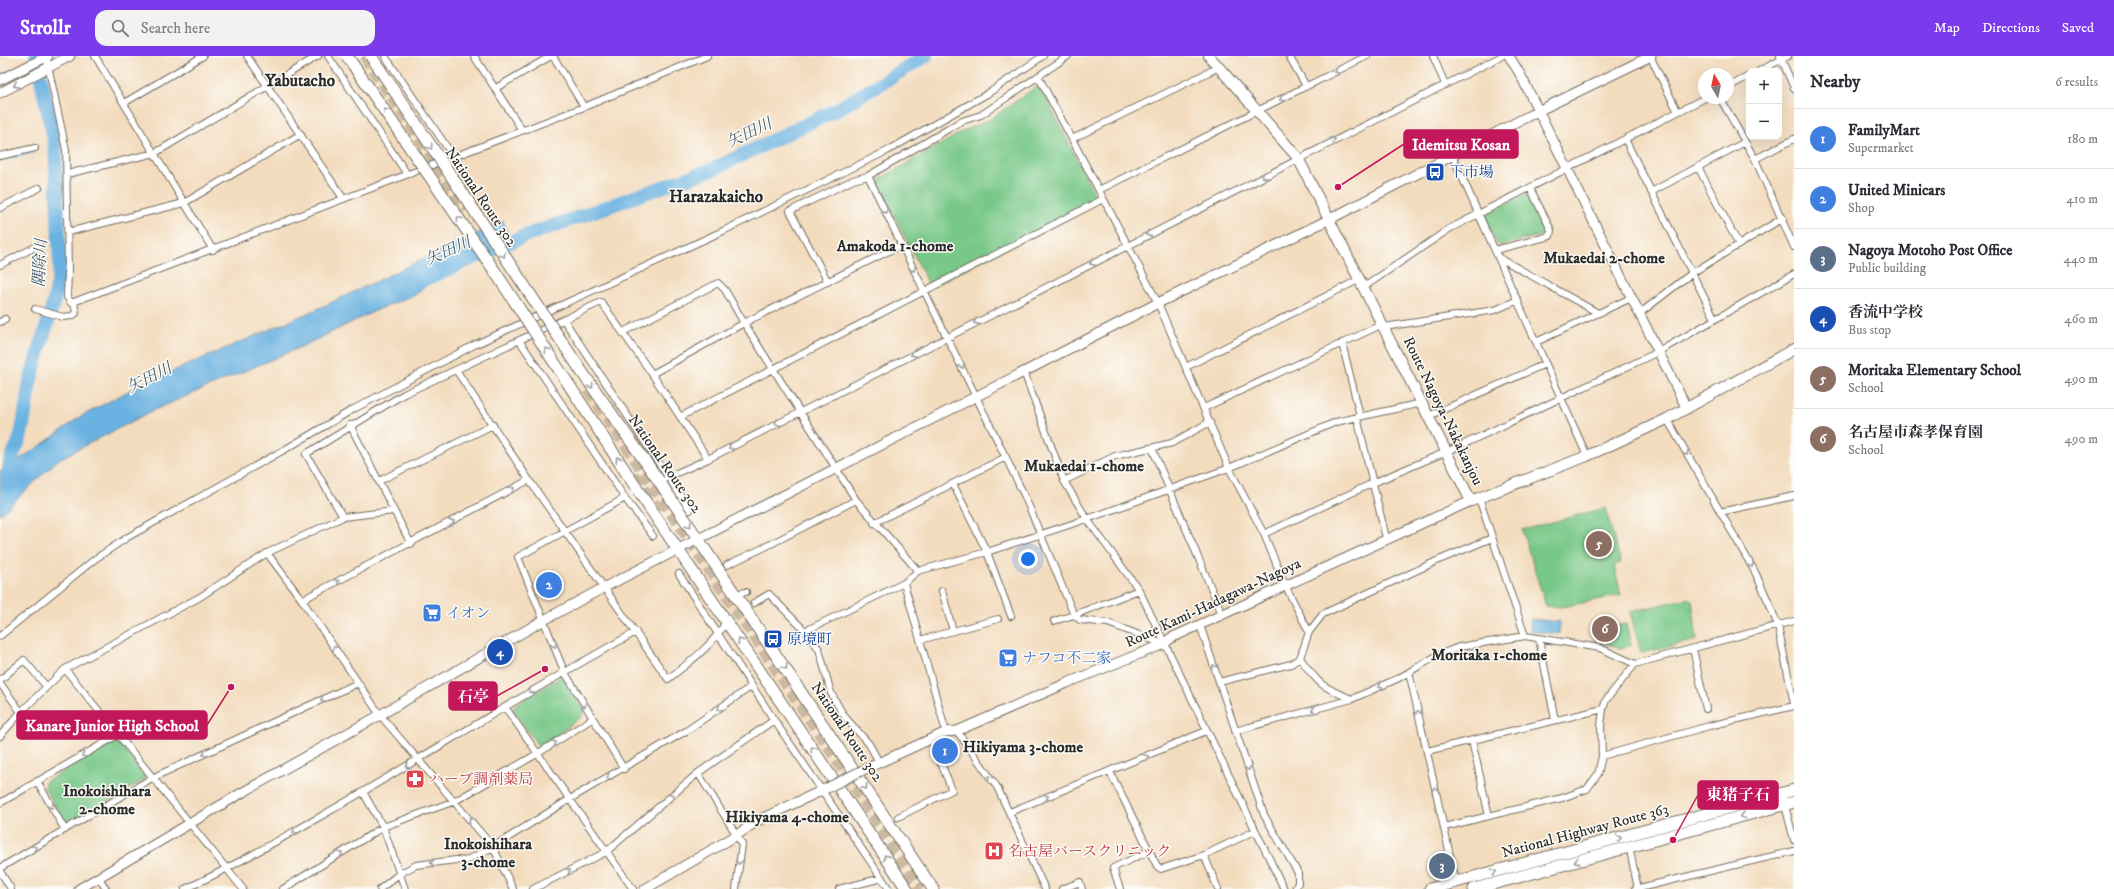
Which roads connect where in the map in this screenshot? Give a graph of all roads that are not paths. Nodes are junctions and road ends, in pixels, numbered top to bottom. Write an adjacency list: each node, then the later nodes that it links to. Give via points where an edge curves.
1 (47, 56): 26 (street); 30 (street)
2 (70, 56): 26 (street)
3 (95, 56): 39 (street)
4 (204, 56): 39 (street)
5 (247, 56): 33 (street)
6 (318, 56): 33 (street)
7 (328, 56): 61 (street)
8 (347, 56): 158 (highway, National Route 302, one-way to 8, bridge, via 494,270)
9 (371, 56): 133 (highway, National Route 302, one-way to 133, bridge, via 578,366)
10 (385, 56): 54 (street)
11 (474, 56): 35 (street)
12 (552, 56): 35 (street); 41 (street)
13 (707, 56): 41 (street)
14 (1043, 56): 185 (street, via 987,94 887,151 723,231 474,346 352,410 128,537 90,563)
15 (1068, 56): 28 (street)
16 (1209, 56): 25 (main road, Route Nagoya-Nakakanjou)
17 (1289, 56): 34 (street)
18 (1367, 56): 34 (street, one-way to 34)
19 (1433, 56): 32 (street)
20 (1502, 56): 32 (street)
21 (1509, 56): 43 (street)
22 (1651, 56): 43 (street); 44 (street)
23 (1788, 56): 24 (street)
24 (1780, 58): 27 (street); 36 (street)
25 (1218, 67): 42 (main road, Route Nagoya-Nakakanjou); 47 (street)
26 (49, 68): 37 (street, one-way to 37); 60 (street, via 64,136)
27 (1763, 68)
28 (1038, 76): 47 (street); 62 (street, via 981,115 962,122)
29 (1746, 77): 31 (street)
30 (0, 80)
31 (1734, 83)
32 (1445, 84): 56 (street, one-way to 32)
33 (268, 86): 46 (street); 52 (street)
34 (1306, 86): 42 (street, one-way to 42)
35 (496, 88): 45 (street)
36 (1794, 88)
37 (0, 93)
38 (1698, 102): 44 (street)
39 (124, 104): 52 (street)
40 (1723, 104): 50 (street)
41 (584, 107): 45 (street)
42 (1258, 111): 56 (main road, Route Nagoya-Nakakanjou); 65 (street)
43 (1538, 111): 55 (street); 59 (street)
44 (1678, 112): 48 (street)
45 (522, 130): 54 (street)
46 (301, 134): 67 (street); 69 (street)
47 (1072, 139): 65 (street)
48 (1625, 139): 59 (street); 66 (street)
49 (1794, 139): 57 (street)
50 (1745, 142): 57 (street); 58 (street)
51 (35, 148): 53 (street)
52 (155, 153): 60 (street); 69 (street)
53 (0, 156)
54 (453, 156): 61 (street)
55 (1453, 157): 71 (street); 73 (street)
56 (1298, 158): 73 (main road, Route Nagoya-Nakakanjou); 77 (street, one-way to 77)
57 (1755, 159): 72 (street)
58 (1698, 167): 66 (street); 78 (street)
59 (1568, 169): 64 (street); 89 (street)
60 (67, 174): 74 (street)
61 (407, 174): 67 (street)
62 (868, 176): 76 (street, one-way to 76); 86 (street, via 853,180 790,211)
63 (39, 188): 70 (street)
64 (1530, 188): 71 (street); 81 (street, via 1550,230 1550,236)
65 (1099, 190): 68 (street)
66 (1651, 192): 84 (street)
67 (343, 198): 80 (street)
68 (1103, 199): 77 (street); 88 (street)
69 (184, 203): 74 (street); 80 (street)
70 (0, 208)
71 (1479, 214): 81 (street); 87 (street)
72 (1782, 218): 78 (street); 79 (street)
73 (1330, 219): 87 (main road, Route Nagoya-Nakakanjou); 92 (street)
74 (68, 232): 91 (street, via 67,297 69,302)
75 (39, 245): 83 (street)
76 (901, 245): 86 (street); 88 (street, one-way to 88)
77 (1126, 245): 92 (street); 101 (street, one-way to 101)
78 (1739, 245): 84 (street)
79 (1794, 247)
80 (213, 250): 91 (street)
81 (1495, 250): 82 (street)
82 (1498, 257): 90 (street); 94 (street)
83 (0, 265)
84 (1692, 273): 95 (street); 96 (street)
85 (1794, 274): 96 (street)
86 (828, 282): 98 (street)
87 (1362, 283): 99 (main road, Route Nagoya-Nakakanjou); 108 (street)
88 (925, 292): 101 (street); 110 (street)
89 (1631, 298): 94 (street); 95 (street)
90 (1518, 300): 99 (street, via 1495,310); 103 (street)
91 (74, 303): 93 (street, via 76,313 72,316 59,317)
92 (1158, 304): 108 (street); 111 (street)
93 (37, 310)
94 (1598, 313): 103 (street)
95 (1640, 314): 106 (street)
96 (1715, 319): 106 (street)
97 (564, 320): 100 (street, via 600,302); 102 (street); 133 (street)
98 (744, 323): 100 (street, via 725,290 718,283); 110 (street); 112 (street)
99 (1384, 326): 104 (street); 115 (main road, Route Nagoya-Nakakanjou)
100 (623, 332): 112 (street)
101 (948, 336): 113 (street, one-way to 113); 118 (street, one-way to 118)
102 (519, 340): 109 (street); 141 (street)
103 (1536, 342): 107 (street)
104 (1342, 343): 116 (street); 121 (street)
105 (1794, 349): 117 (main road, Route Nagoya-Nakakanjou)
106 (1658, 352): 114 (street); 117 (street)
107 (1545, 364): 114 (street); 119 (street)
108 (1186, 367): 116 (street)
109 (456, 370): 124 (street, via 404,394); 125 (street)
110 (774, 370): 118 (street); 120 (street)
111 (1024, 372): 113 (street); 136 (street)
112 (652, 374): 120 (street)
113 (977, 396): 129 (street); 131 (street)
114 (1560, 397): 127 (street, via 1462,445); 128 (street)
115 (1422, 403): 119 (main road, Route Nagoya-Nakakanjou); 121 (street)
116 (1204, 408): 123 (street)
117 (1686, 409): 122 (main road, Route Nagoya-Nakakanjou)
118 (799, 411): 130 (street, one-way to 130); 131 (street)
119 (1429, 416): 127 (main road, Route Nagoya-Nakakanjou)
120 (680, 417): 130 (street)
121 (1358, 417): 132 (street, via 1336,422); 137 (street)
122 (1667, 419): 128 (main road, Route Nagoya-Nakakanjou); 146 (street, one-way to 146)
123 (1210, 422): 126 (street, via 1172,443); 132 (street)
124 (350, 425): 134 (street); 147 (street, via 306,454)
125 (493, 425): 134 (street); 135 (street)
126 (1152, 448): 136 (street, via 1114,456); 139 (street)
127 (1446, 450): 137 (street); 143 (main road, Route Nagoya-Nakakanjou)
128 (1587, 456): 143 (main road, Route Nagoya-Nakakanjou)
129 (1006, 457): 138 (street); 151 (street)
130 (708, 459): 133 (street)
131 (837, 468): 142 (street); 156 (street)
132 (1229, 468): 139 (street); 152 (street)
133 (664, 479): 144 (street); 156 (highway, National Route 302, one-way to 156)
134 (379, 480): 145 (street)
135 (529, 480): 150 (street); 157 (street, one-way to 135)
136 (1064, 481): 148 (street)
137 (1373, 483): 152 (street); 154 (street)
138 (953, 484): 149 (street); 159 (street)
139 (1170, 489): 148 (street); 171 (street)
140 (1794, 496): 146 (street)
141 (625, 498): 150 (street); 153 (street)
142 (856, 500): 149 (street); 161 (street)
143 (1475, 500): 154 (street, Route Kami-Hadagawa-Nagoya); 155 (street)
144 (690, 510)
145 (394, 511): 147 (street); 157 (street)
146 (1720, 512): 180 (street, one-way to 180, via 1755,572)
147 (343, 517): 160 (street)
148 (1087, 519): 151 (street); 167 (street)
149 (874, 523): 162 (street)
150 (566, 530): 166 (street); 175 (street, via 518,557)
151 (1042, 533): 159 (street); 172 (street)
152 (1264, 534): 165 (street)
153 (653, 536)
154 (1386, 538): 165 (street, Route Kami-Hadagawa-Nagoya)
155 (1492, 538): 184 (street, via 1323,614); 187 (street)
156 (699, 540): 158 (street); 276 (highway, National Route 302, one-way to 276, via 740,593)
157 (411, 544): 169 (street, one-way to 157)
158 (678, 550): 166 (street); 178 (highway, National Route 302)
159 (987, 552): 162 (street); 173 (street)
160 (267, 553): 169 (street); 194 (street, via 195,600)
161 (727, 565)
162 (918, 571): 164 (street)
163 (679, 574): 186 (street)
164 (904, 583): 183 (street); 189 (street)
165 (1285, 585): 171 (street, Route Kami-Hadagawa-Nagoya); 184 (street)
166 (605, 587): 175 (street); 182 (street)
167 (1139, 590): 172 (street); 190 (street)
168 (942, 591): 181 (street)
169 (302, 600): 200 (street, one-way to 169)
170 (754, 603): 183 (street, via 769,594)
171 (1222, 614): 179 (street, Route Kami-Hadagawa-Nagoya)
172 (1074, 615): 176 (street); 190 (street, via 1080,620 1108,623)
173 (1011, 616)
174 (998, 619): 181 (street)
175 (544, 620): 195 (street, one-way to 195); 209 (street)
176 (1054, 621)
177 (1794, 621): 180 (street)
178 (726, 622): 186 (street); 275 (highway, National Route 302, one-way to 178)
179 (1200, 625): 190 (street, Route Kami-Hadagawa-Nagoya, via 1171,638); 198 (street, one-way to 179)
180 (1778, 626): 191 (street); 204 (street)
181 (953, 631): 189 (street)
182 (636, 632): 186 (street, via 668,679); 195 (street)
183 (805, 632): 225 (street, via 819,649 827,681 841,710 869,744)
184 (1309, 632): 192 (street)
185 (0, 636)
186 (718, 636): 202 (street)
187 (1526, 636): 188 (street); 196 (street, via 1459,647 1438,655)
188 (1539, 639): 193 (street, via 1600,648); 212 (street)
189 (920, 640): 216 (street)
190 (1164, 644): 213 (street, Route Kami-Hadagawa-Nagoya); 214 (street)
191 (1693, 649): 193 (street); 207 (street)
192 (1300, 658): 198 (street, via 1291,664); 203 (street, via 1322,686)
193 (1635, 664): 206 (street, via 1612,691)
194 (65, 669): 201 (street); 217 (street)
195 (564, 671): 205 (street, one-way to 205); 210 (street, one-way to 210)
196 (1408, 672): 203 (street, one-way to 203); 221 (street, one-way to 196)
197 (0, 680): 201 (street, via 24,660)
198 (1219, 682): 215 (street)
199 (0, 683): 208 (street)
200 (358, 683): 209 (street); 229 (street, one-way to 229)
201 (46, 686): 208 (street)
202 (752, 686): 211 (street); 226 (street, one-way to 226)
203 (1352, 699): 215 (street, one-way to 215)
204 (1794, 705): 223 (street)
205 (505, 707): 222 (street); 224 (street)
206 (1603, 709): 212 (street); 223 (street)
207 (1706, 709)
208 (21, 712): 218 (street)
209 (380, 715): 224 (street); 241 (street)
210 (592, 719): 222 (street, one-way to 210); 226 (street)
211 (774, 720): 228 (street); 231 (street)
212 (1555, 720): 220 (street)
213 (957, 731): 216 (street, Route Kami-Hadagawa-Nagoya); 238 (street, one-way to 213, via 997,787)
214 (1206, 731): 227 (street, one-way to 214); 245 (street)
215 (1235, 731): 283 (street, one-way to 283, via 1264,815 1298,873)
216 (946, 732): 219 (street, Route Kami-Hadagawa-Nagoya)
217 (118, 735): 229 (street); 230 (street, one-way to 230)
218 (0, 736)
219 (931, 739): 225 (street, Route Kami-Hadagawa-Nagoya); 240 (street, via 952,790)
220 (1472, 741): 221 (street); 239 (street)
221 (1427, 751): 243 (street, one-way to 221)
222 (536, 754): 234 (street); 236 (street)
223 (1602, 756): 239 (street, via 1598,774 1587,789 1562,798)
224 (419, 759): 233 (street, one-way to 233); 236 (street)
225 (879, 762): 231 (street, Route Kami-Hadagawa-Nagoya, bridge)
226 (624, 769): 234 (street, one-way to 234)
227 (1110, 772): 238 (street, one-way to 227); 250 (street)
228 (698, 773): 246 (street); 252 (street, one-way to 228)
229 (152, 778): 241 (street); 244 (street)
230 (37, 782): 237 (street); 244 (street, one-way to 244)
231 (825, 789): 246 (street, Route Kami-Hadagawa-Nagoya, via 757,821); 258 (street)
232 (1794, 790): 235 (highway, National Highway Route 363)
233 (363, 792): 242 (street); 255 (street, one-way to 255)
234 (570, 799): 249 (street); 252 (street)
235 (1787, 800): 247 (street); 248 (highway, National Highway Route 363, one-way to 248); 259 (highway, National Highway Route 363, one-way to 235)
236 (455, 801): 242 (street); 249 (street, one-way to 236)
237 (0, 803)
238 (1010, 812): 277 (street)
239 (1489, 816): 243 (street)
240 (898, 817)
241 (190, 824): 255 (street); 257 (street)
242 (383, 827): 256 (street); 265 (street, one-way to 242)
243 (1444, 827): 259 (street)
244 (65, 830): 254 (street, one-way to 244)
245 (1255, 831): 253 (street); 282 (street)
246 (737, 835): 271 (street, Route Kami-Hadagawa-Nagoya); 272 (street, one-way to 272, via 742,844)
247 (1794, 840)
248 (1629, 846): 285 (highway, National Highway Route 363, one-way to 285); 286 (street)
249 (493, 847): 256 (street, one-way to 256, via 465,861 416,865); 268 (street)
250 (1149, 851): 253 (street, via 1156,866 1161,869); 280 (street, via 1113,868)
251 (1794, 851): 286 (street)
252 (606, 852): 269 (street, one-way to 252); 270 (street)
253 (1204, 855): 281 (street)
254 (0, 869): 260 (street)
255 (227, 870): 263 (street); 264 (street)
256 (399, 874): 266 (street); 267 (street)
257 (99, 878): 261 (street); 262 (street)
258 (882, 878): 273 (street); 274 (street)
259 (1457, 885): 284 (highway, National Highway Route 363)
260 (11, 889)
261 (79, 889)
262 (106, 889)
263 (186, 889)
264 (243, 889)
265 (283, 889)
266 (380, 889)
267 (405, 889)
268 (513, 889)
269 (533, 889)
270 (633, 889)
271 (645, 889)
272 (736, 889)
273 (839, 889)
274 (889, 889)
275 (907, 889)
276 (933, 889)
277 (1045, 889)
278 (1062, 889): 279 (street, via 1080,882)
279 (1082, 889)
280 (1120, 889)
281 (1218, 889)
282 (1284, 889)
283 (1295, 889)
284 (1430, 889)
285 (1474, 889)
286 (1637, 889)

